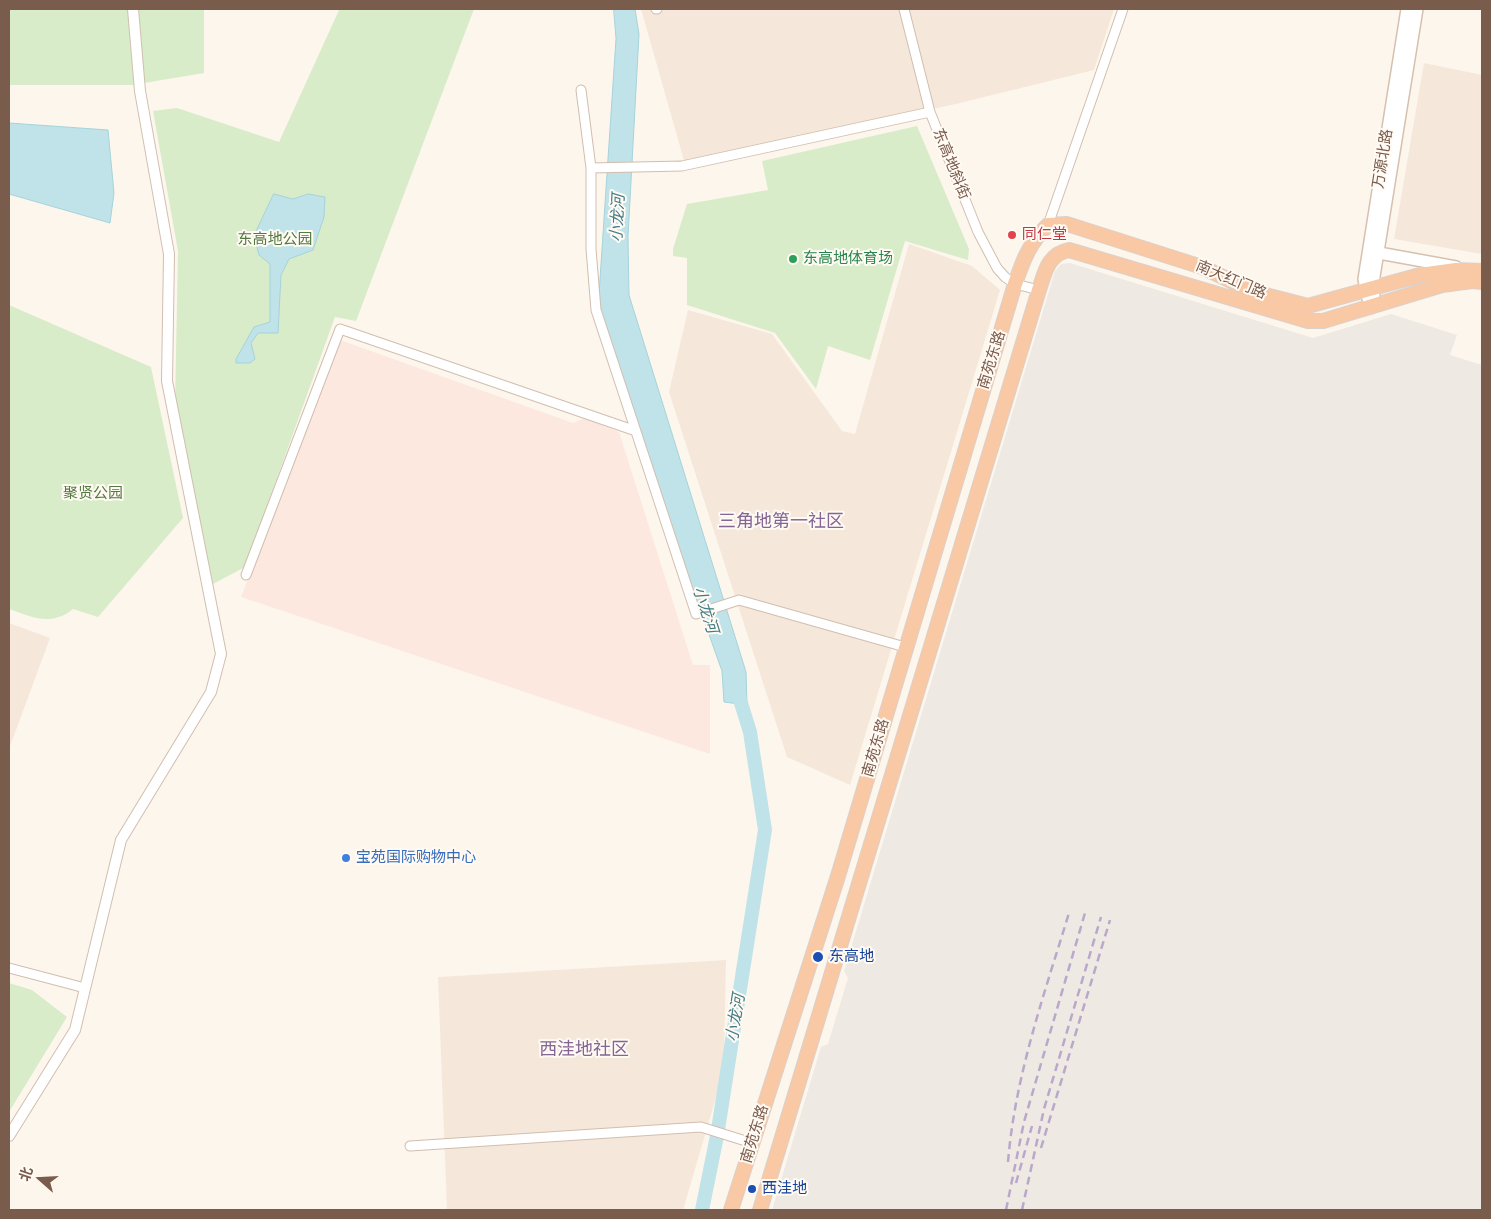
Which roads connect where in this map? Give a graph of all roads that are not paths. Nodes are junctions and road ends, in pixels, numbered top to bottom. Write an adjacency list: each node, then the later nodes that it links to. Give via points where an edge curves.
1 (133, 9): 20 (street, via 140,91 169,254 167,381 221,654 211,692 121,840)
2 (904, 9): 7 (street, 东高地斜街)
3 (1123, 9): 9 (street)
4 (1407, 9): 14 (main road, 万源北路, via 1364,279)
5 (1417, 9): 10 (main road, 万源北路)
6 (581, 90): 8 (street)
7 (930, 112): 8 (street, via 682,166); 12 (street, 东高地斜街, via 978,232 997,268)
8 (595, 168): 16 (street, via 591,248 596,310)
9 (1048, 225): 12 (highway, via 1027,250); 14 (highway, 南大红门路, via 1067,224 1086,229 1202,267 1254,292 1295,304 1308,306)
10 (1378, 253): 11 (main road); 14 (main road, 万源北路)
11 (1481, 274): 14 (highway, 南大红门路, via 1445,271); 15 (highway, 南大红门路, via 1472,281 1442,285)
12 (1015, 284): 13 (street, 东高地斜街); 18 (highway, 南苑东路)
13 (1039, 290): 15 (highway, 南大红门路, via 1050,261 1059,252 1069,250 1294,319 1323,321); 25 (highway, 南苑东路)
14 (1369, 290): 15 (main road)
15 (1374, 307)
16 (636, 431): 17 (street, via 340,328); 18 (street, via 696,614 739,600)
17 (246, 575)
18 (905, 647): 22 (highway, 南苑东路, via 841,867)
19 (9, 968): 20 (street)
20 (85, 988): 21 (street, via 75,1030)
21 (9, 1136)
22 (752, 1143): 23 (street, via 701,1127); 24 (highway, 南苑东路)
23 (410, 1146)
24 (731, 1210)
25 (760, 1210)

